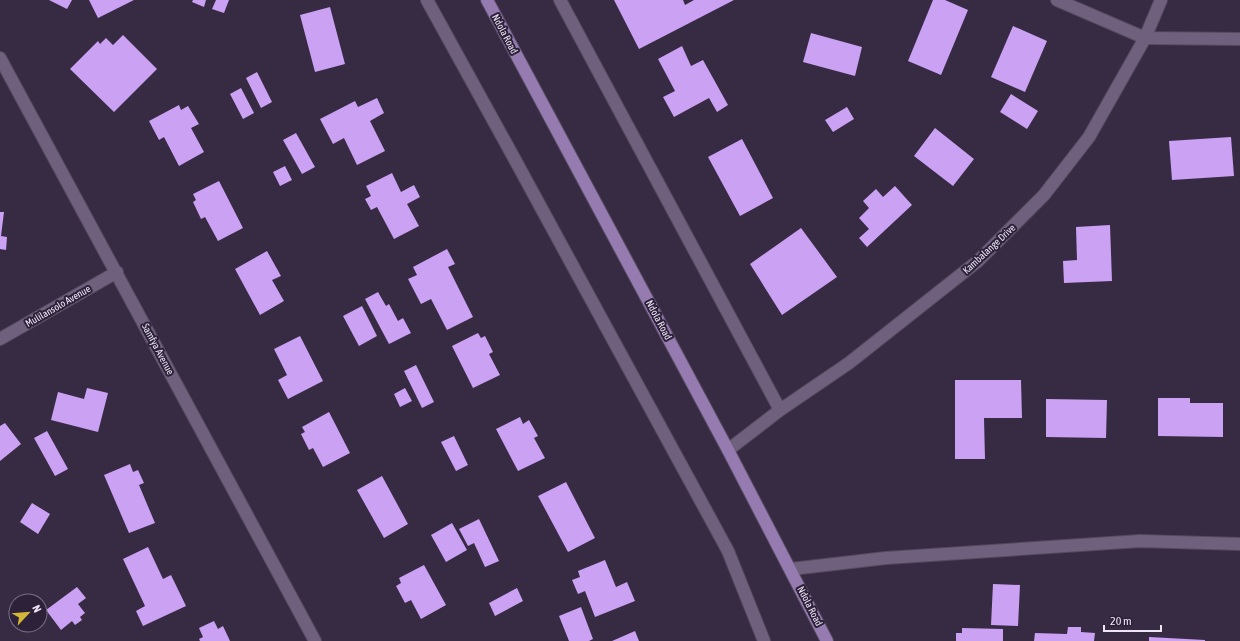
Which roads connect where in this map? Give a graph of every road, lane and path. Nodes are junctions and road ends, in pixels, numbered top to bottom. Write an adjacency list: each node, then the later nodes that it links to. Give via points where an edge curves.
1 (427, 0): 16 (street, via 728,551)
2 (487, 0): 12 (main road, Ndola Road)
3 (560, 0): 11 (street)
4 (1057, 0): 6 (street)
5 (1161, 0): 6 (street, Kambalange Drive)
6 (1145, 38): 7 (street); 11 (street, Kambalange Drive, via 1088,137 1038,201 978,261 848,363)
7 (1240, 39)
8 (0, 58): 9 (street, Samfya Avenue)
9 (117, 272): 10 (street, Mulilansolo Avenue); 15 (street, Samfya Avenue)
10 (0, 339)
11 (780, 410): 12 (street, Kambalange Drive)
12 (728, 450): 14 (main road, Ndola Road)
13 (1240, 544): 14 (street, via 1140,541 886,558)
14 (791, 569): 17 (main road, Ndola Road)
15 (315, 641)
16 (764, 641)
17 (827, 641)

